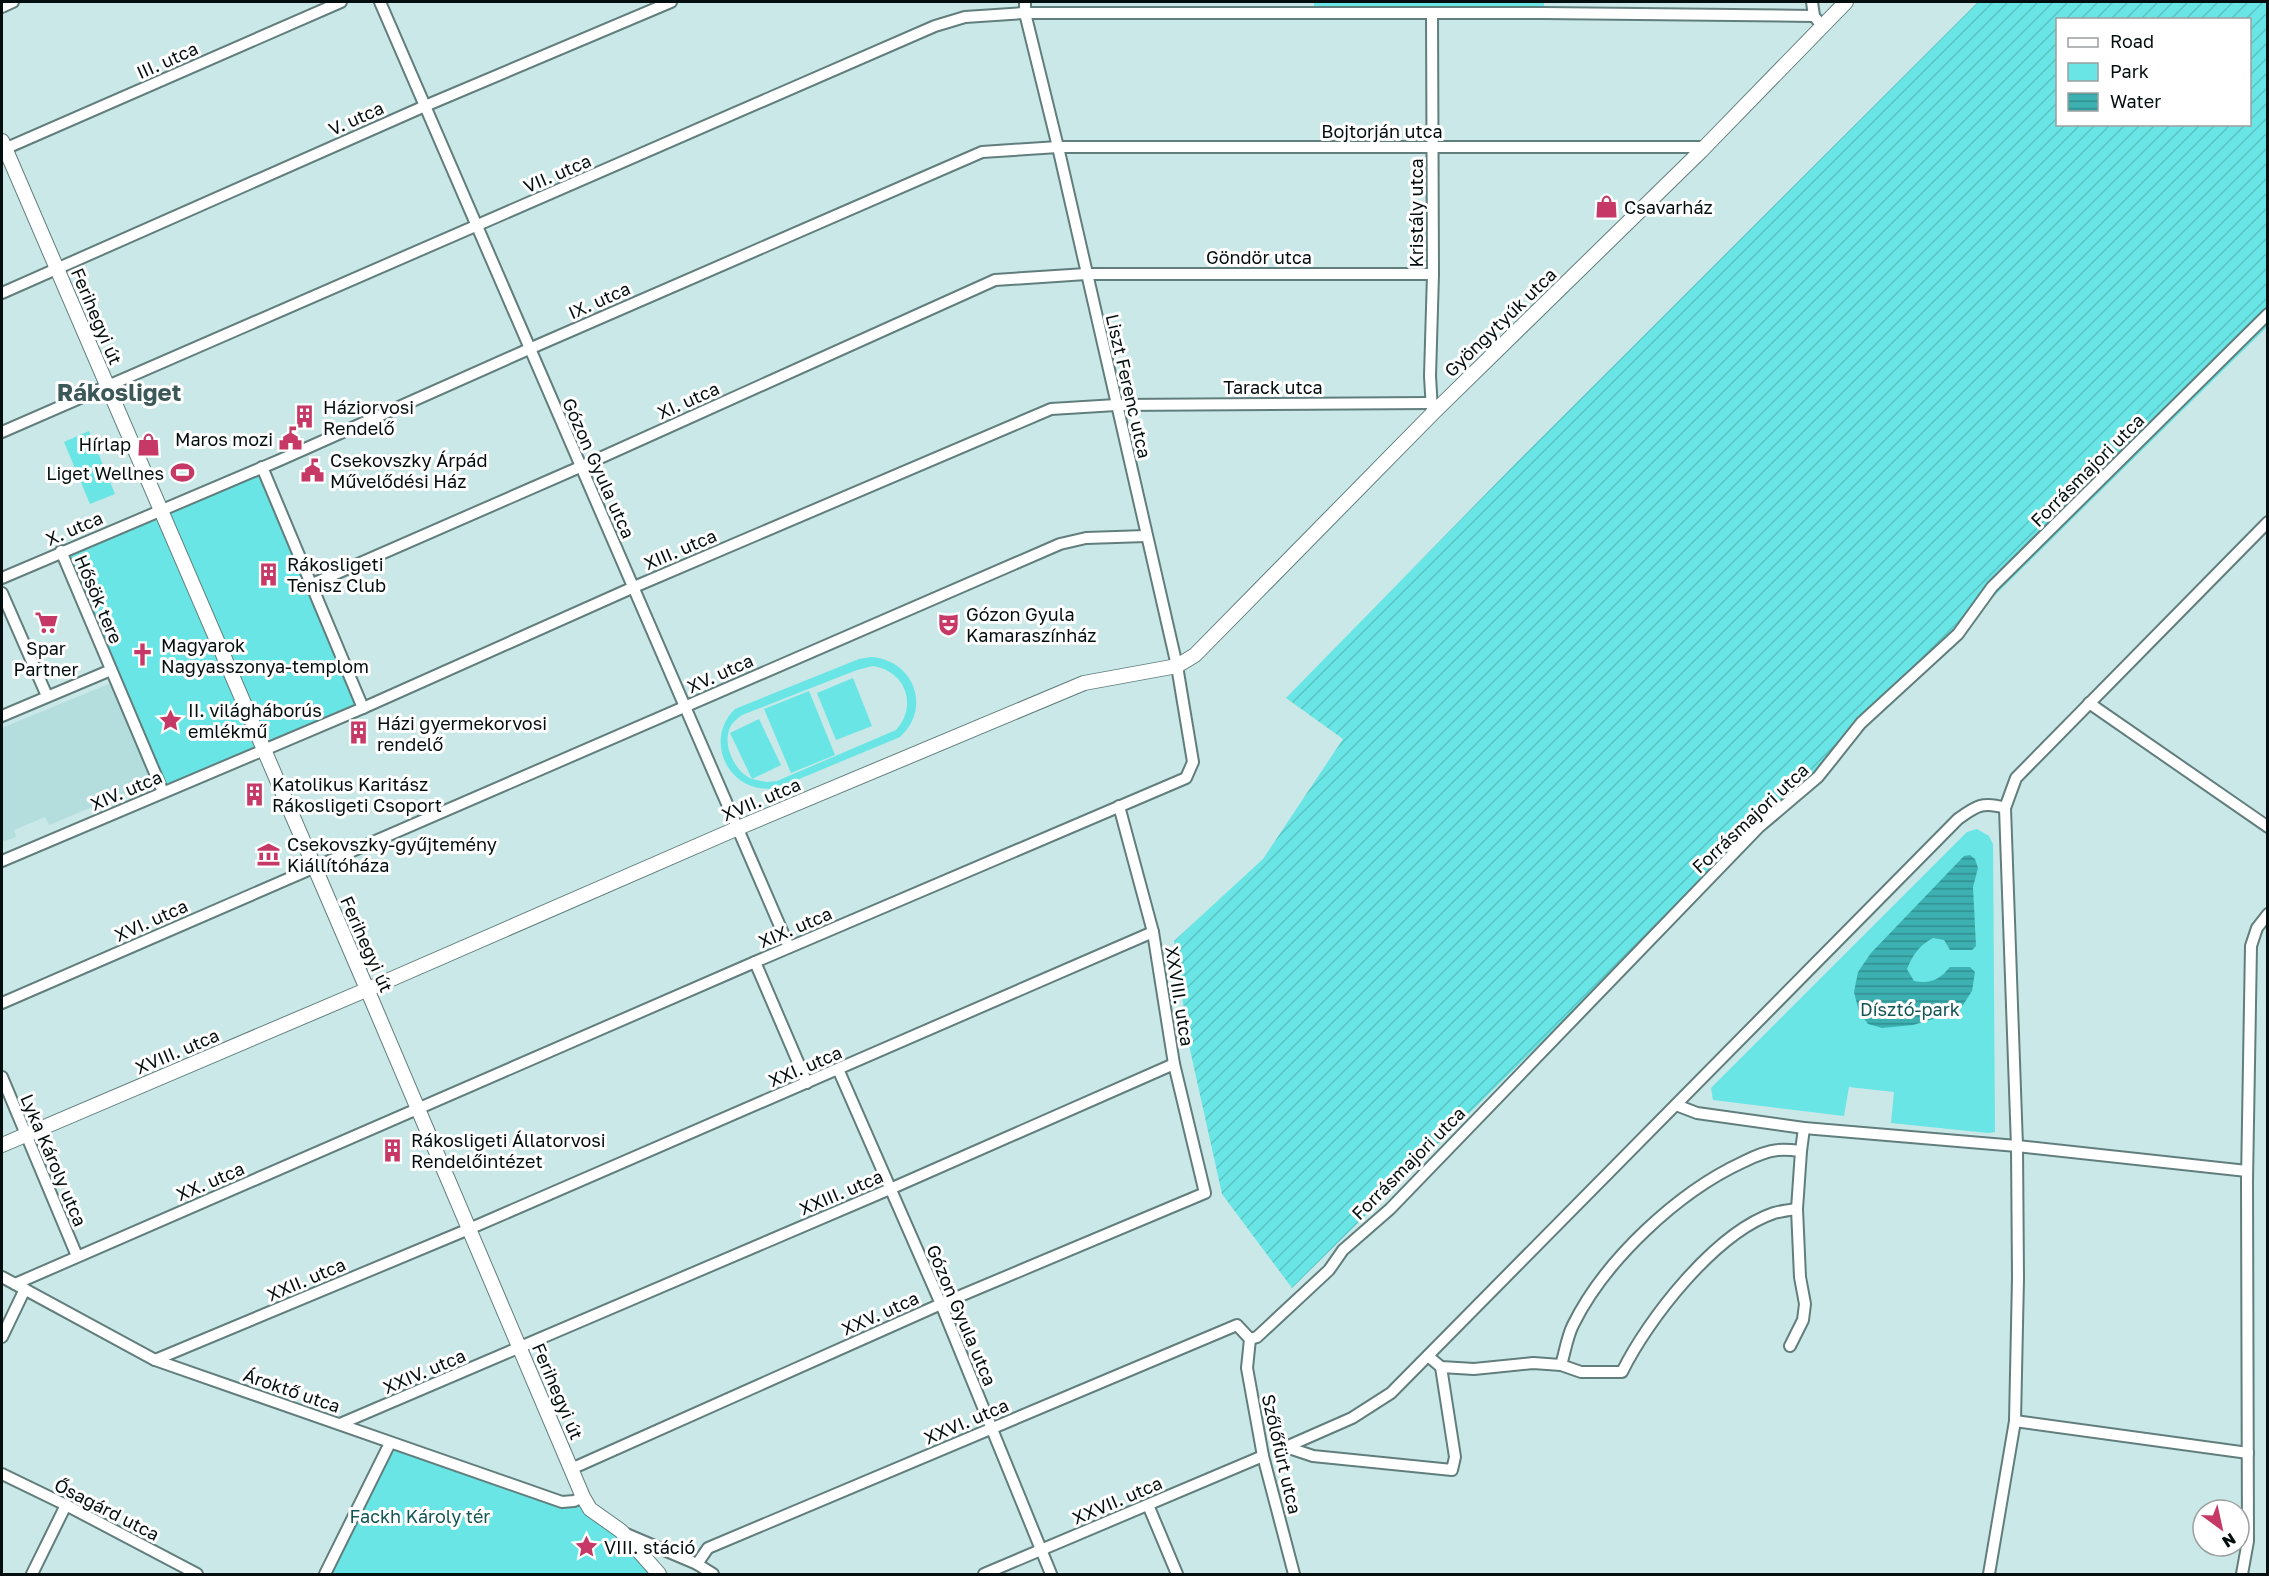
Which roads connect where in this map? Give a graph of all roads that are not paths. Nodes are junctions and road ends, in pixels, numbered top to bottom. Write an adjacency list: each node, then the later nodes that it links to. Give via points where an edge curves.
1 (13, 2): 9 (street)
2 (342, 2): 16 (street, III. utca)
3 (380, 2): 15 (street, Gózon Gyula utca)
4 (670, 2): 15 (street, V. utca)
5 (1025, 2): 11 (street, Liszt Ferenc utca)
6 (1544, 2): 13 (street)
7 (1812, 2): 14 (street)
8 (1846, 2): 14 (street, Gyöngytyúk utca)
9 (2, 7)
10 (1314, 7): 11 (street, VII. utca); 12 (street, VII. utca)
11 (1025, 13): 17 (street, Liszt Ferenc utca); 20 (street, VII. utca, via 965,17 935,26)
12 (1432, 13): 13 (street, VII. utca); 19 (street, Kristály utca)
13 (1544, 13): 14 (street, VII. utca)
14 (1818, 21): 18 (street, Gyöngytyúk utca)
15 (425, 106): 20 (street, Gózon Gyula utca); 21 (street, V. utca)
16 (3, 147): 21 (street, Ferihegyi út)
17 (1058, 147): 19 (street, Bojtorján utca); 22 (street, Liszt Ferenc utca); 26 (street, IX. utca, via 982,152)
18 (1706, 147): 19 (street, Bojtorján utca); 29 (street, Gyöngytyúk utca)
19 (1432, 148): 23 (street, Kristály utca)
20 (477, 225): 26 (street, Gózon Gyula utca); 27 (street, VII. utca)
21 (57, 270): 24 (street, V. utca); 27 (street, Ferihegyi út)
22 (1086, 274): 23 (street, Göndör utca); 28 (street, Liszt Ferenc utca); 32 (street, XI. utca, via 995,280)
23 (1432, 274): 29 (street, Kristály utca)
24 (2, 293)
25 (2268, 314): 84 (street, Forrásmajori utca, via 1992,587 1958,634 1861,723 1818,777 1759,827 1390,1209 1342,1250 1329,1270 1257,1337)
26 (529, 349): 31 (street, IX. utca); 32 (street, Gózon Gyula utca)
27 (107, 387): 30 (street, VII. utca); 33 (street, Ferihegyi út)
28 (1116, 405): 29 (street, Tarack utca); 35 (street, Liszt Ferenc utca); 39 (street, XIII. utca, via 1051,409)
29 (1432, 408): 41 (street, Gyöngytyúk utca, via 1195,655)
30 (2, 432)
31 (262, 467): 33 (street, IX. utca); 38 (street)
32 (580, 467): 38 (street, XI. utca); 39 (street, Gózon Gyula utca)
33 (160, 509): 36 (street, X. utca); 48 (street, Ferihegyi út)
34 (2268, 522): 44 (street)
35 (1146, 536): 41 (street, Liszt Ferenc utca); 45 (street, XV. utca, via 1086,538 1060,544)
36 (61, 551): 37 (street, X. utca); 42 (street, Hősök tere)
37 (2, 578)
38 (310, 585): 46 (street)
39 (634, 587): 45 (street, Gózon Gyula utca); 46 (street, XIII. utca)
40 (2, 593): 43 (street)
41 (1177, 666): 49 (street, Liszt Ferenc utca, via 1193,762); 54 (street, XVII. utca, via 1084,683)
42 (111, 670): 43 (street); 50 (street, Hősök tere)
43 (47, 696): 47 (street)
44 (2089, 703): 52 (street, via 2016,778); 53 (street)
45 (685, 707): 54 (street, Gózon Gyula utca); 56 (street, XV. utca)
46 (363, 708): 48 (street, XIII. utca)
47 (2, 716)
48 (263, 749): 50 (street, XIV. utca); 56 (street, Ferihegyi út)
49 (1186, 778): 51 (street, XIX. utca)
50 (163, 792): 55 (street, XIV. utca)
51 (1119, 806): 58 (street, XXVIII. utca); 59 (street, XIX. utca)
52 (2005, 808): 67 (street, via 1990,804 1975,807 1958,819); 72 (street)
53 (2268, 827)
54 (738, 828): 59 (street, Gózon Gyula utca); 61 (street, XVII. utca)
55 (2, 861)
56 (314, 867): 61 (street, Ferihegyi út); 62 (street, XVI. utca)
57 (2268, 914): 74 (street, via 2257,928 2251,946)
58 (1153, 932): 63 (street, XXVIII. utca); 64 (street, XXI. utca)
59 (789, 947): 60 (street, XIX. utca)
60 (755, 962): 66 (street); 68 (street, XIX. utca)
61 (367, 989): 68 (street, Ferihegyi út); 70 (street, XVIII. utca)
62 (2, 1003)
63 (1174, 1064): 75 (street, XXIII. utca); 76 (street, XXVIII. utca)
64 (838, 1069): 66 (street, XXI. utca); 75 (street, Gózon Gyula utca)
65 (2, 1077): 70 (street, Lyka Károly utca)
66 (807, 1083): 78 (street, XXI. utca)
67 (1676, 1105): 69 (street, via 1697,1113); 87 (street)
68 (418, 1110): 78 (street, Ferihegyi út); 79 (street, XX. utca)
69 (1804, 1128): 72 (street); 73 (street)
70 (26, 1135): 71 (street, XVIII. utca); 79 (street, Lyka Károly utca)
71 (2, 1145)
72 (2017, 1146): 74 (street); 91 (street)
73 (1801, 1150): 77 (street); 89 (street, via 1776,1150 1749,1159 1716,1174 1677,1201 1621,1257 1595,1290 1572,1326)
74 (2247, 1171): 95 (street)
75 (890, 1189): 82 (street, Gózon Gyula utca); 86 (street, XXIII. utca)
76 (1205, 1193): 82 (street, XXV. utca)
77 (1797, 1209): 85 (street, via 1805,1304 1803,1320); 89 (street, via 1774,1213 1727,1240 1654,1317 1622,1372 1581,1372)
78 (469, 1229): 86 (street, Ferihegyi út); 88 (street, XXII. utca)
79 (77, 1256): 81 (street, XX. utca)
80 (2, 1277): 81 (street, Ároktő utca)
81 (20, 1286): 83 (street); 88 (street, Ároktő utca)
82 (941, 1304): 93 (street, Gózon Gyula utca); 97 (street, XXV. utca)
83 (2, 1337)
84 (1250, 1339): 93 (street, XXVI. utca, via 1237,1325); 96 (street, Szőlőfürt utca, via 1247,1368)
85 (1790, 1346)
86 (520, 1349): 92 (street, XXIV. utca); 97 (street, Ferihegyi út)
87 (1428, 1356): 90 (street); 90 (street, via 1392,1393 1352,1418 1286,1447 1313,1456 1452,1470 1455,1457)
88 (155, 1360): 92 (street, Ároktő utca)
89 (1561, 1365): 90 (street, via 1533,1363 1474,1370)
90 (1441, 1366)
91 (2015, 1421): 95 (street); 114 (street)
92 (340, 1424): 94 (street, Ároktő utca)
93 (992, 1428): 103 (street, Gózon Gyula utca); 104 (street, XXVI. utca, via 708,1548)
94 (390, 1443): 99 (street, Ároktő utca, via 562,1502); 107 (street)
95 (2248, 1453): 115 (street, via 2248,1541)
96 (1263, 1456): 101 (street, XXVII. utca); 113 (street, Szőlőfürt utca)
97 (571, 1468): 99 (street, Ferihegyi út)
98 (2, 1474): 100 (street, Ősagárd utca)
99 (583, 1497): 102 (street, Ferihegyi út, via 590,1509)
100 (66, 1505): 105 (street, Ősagárd utca); 106 (street)
101 (1148, 1505): 103 (street, XXVII. utca); 112 (street)
102 (621, 1531): 104 (street); 108 (street, Ferihegyi út)
103 (1040, 1550): 110 (street, XXVII. utca); 111 (street, Gózon Gyula utca)
104 (697, 1564): 109 (street)
105 (191, 1573)
106 (32, 1575)
107 (325, 1575)
108 (659, 1575)
109 (713, 1575)
110 (984, 1575)
111 (1051, 1575)
112 (1177, 1575)
113 (1294, 1575)
114 (1989, 1575)
115 (2242, 1575)

